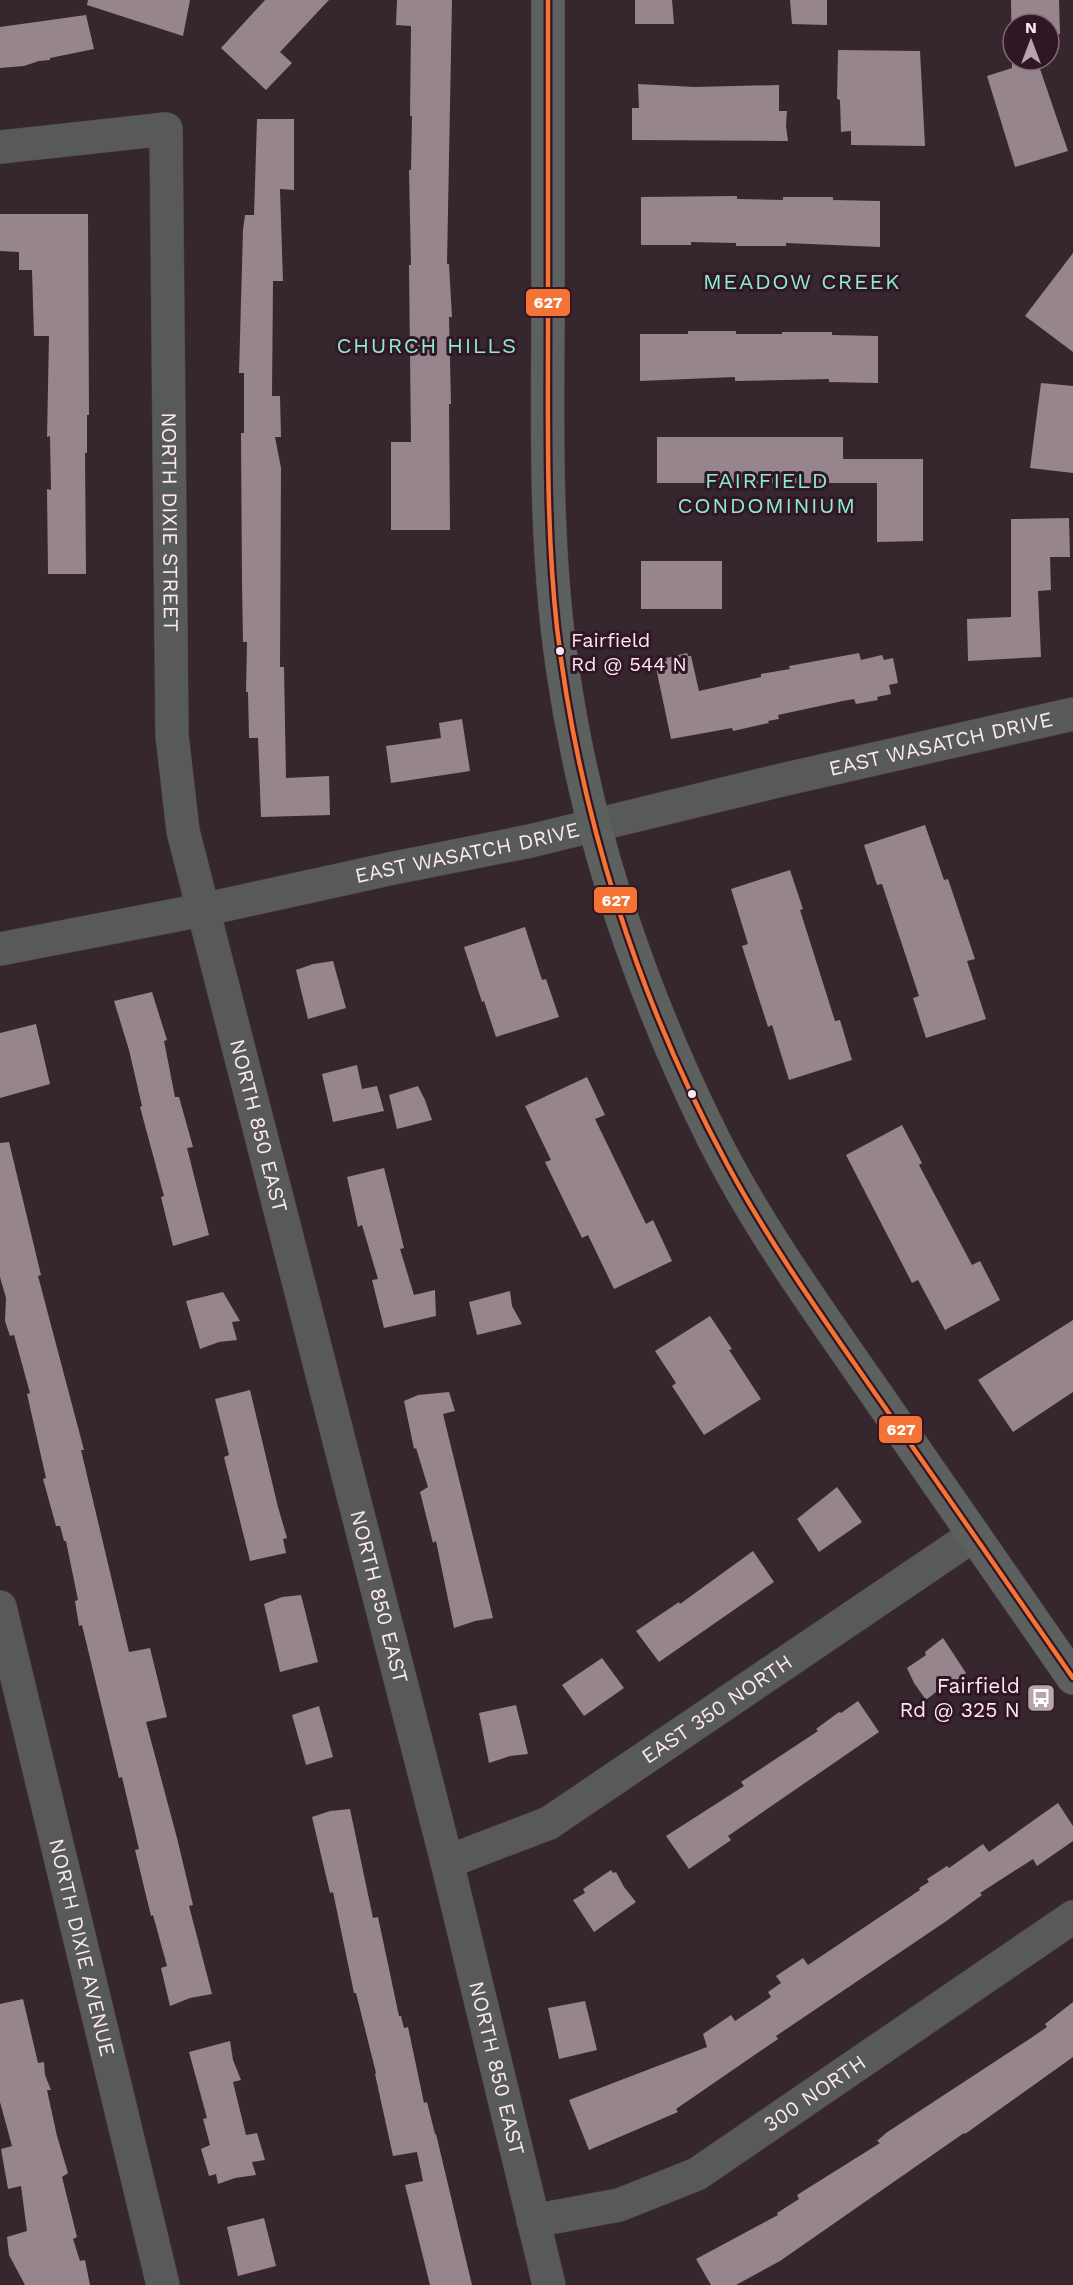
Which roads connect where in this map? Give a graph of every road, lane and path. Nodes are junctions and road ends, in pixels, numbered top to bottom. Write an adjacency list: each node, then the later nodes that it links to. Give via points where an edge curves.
1 (548, 0): 4 (main road, via 552,553 567,697)
2 (0, 147): 5 (street, NORTH DIXIE STREET, via 166,129 172,735 183,831)
3 (1073, 714): 4 (street, EAST WASATCH DRIVE)
4 (595, 824): 5 (street, EAST WASATCH DRIVE); 7 (main road, via 652,1000 721,1152 793,1273)
5 (202, 910): 6 (street, EAST WASATCH DRIVE); 10 (street, NORTH 850 EAST)
6 (0, 949)
7 (974, 1535): 9 (main road); 10 (street, EAST 350 NORTH, via 549,1823)
8 (0, 1607): 13 (street, NORTH DIXIE AVENUE)
9 (1073, 1678)
10 (447, 1862): 12 (street, NORTH 850 EAST)
11 (1073, 1917): 12 (street, 300 NORTH, via 697,2174 619,2205)
12 (533, 2221): 14 (street, NORTH 850 EAST)
13 (163, 2285)
14 (549, 2285)

